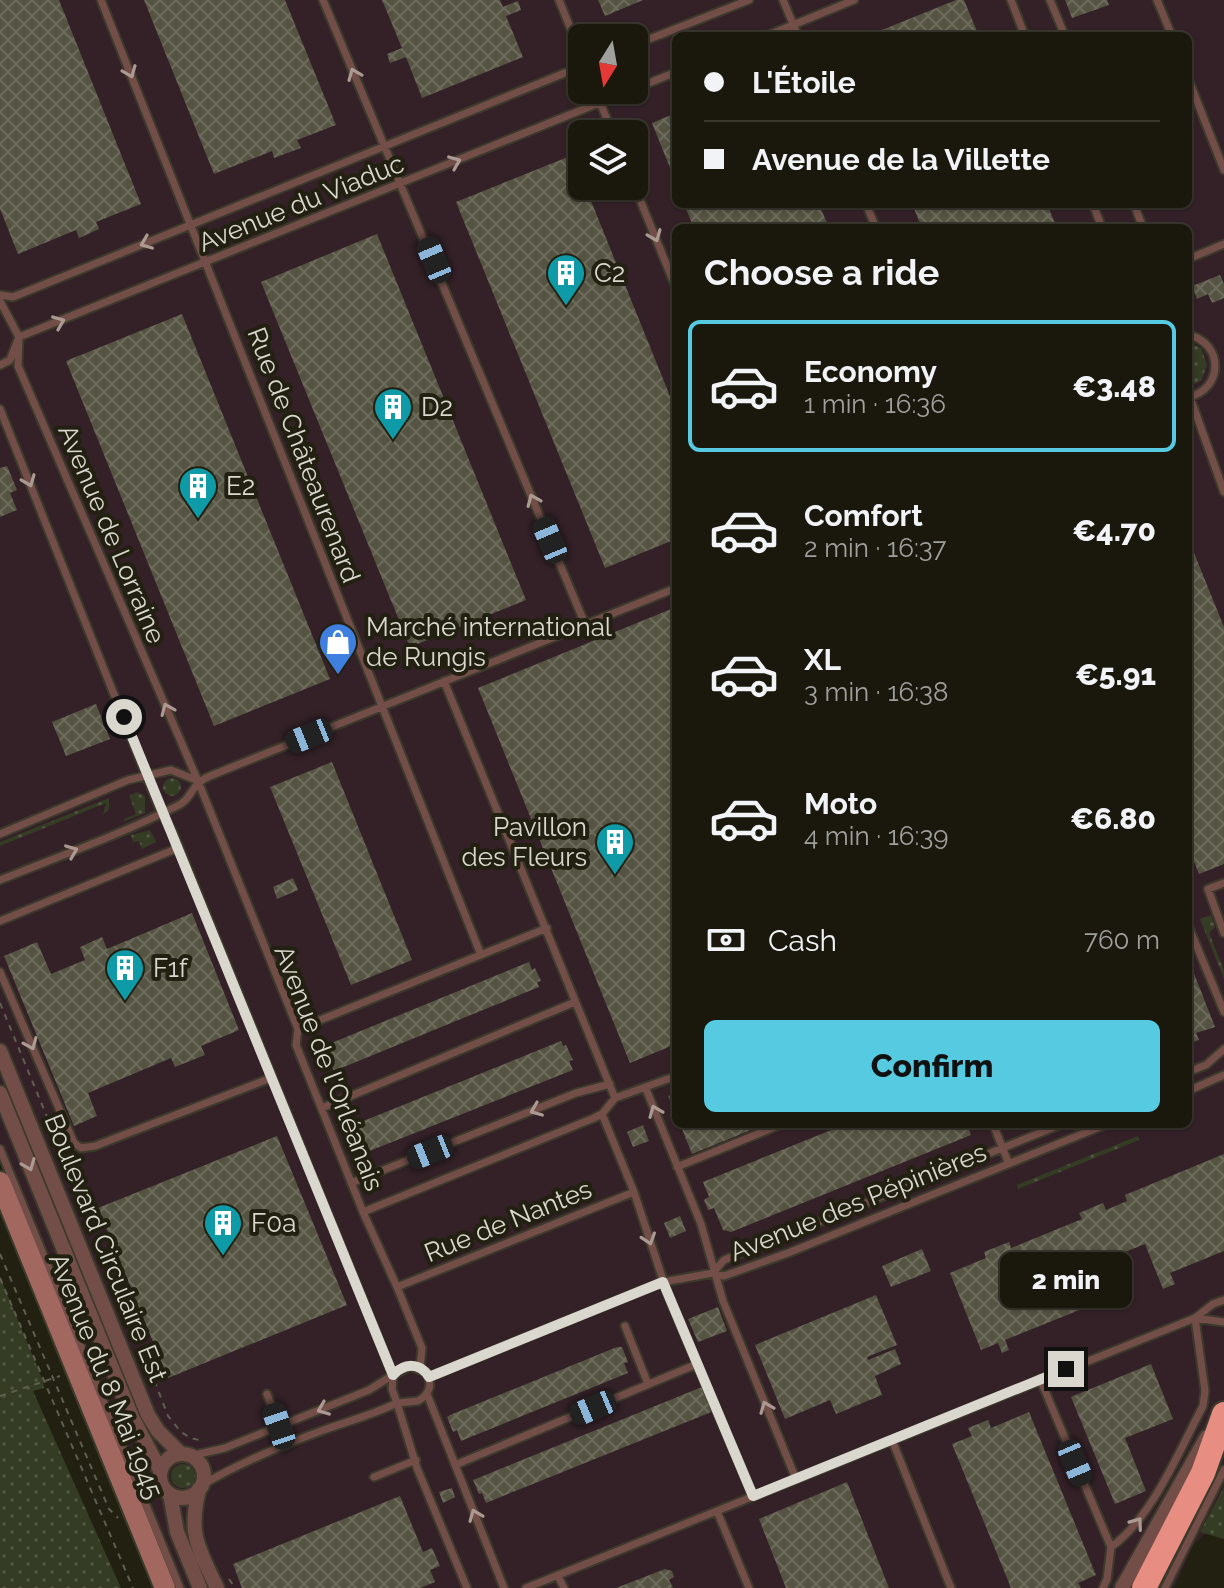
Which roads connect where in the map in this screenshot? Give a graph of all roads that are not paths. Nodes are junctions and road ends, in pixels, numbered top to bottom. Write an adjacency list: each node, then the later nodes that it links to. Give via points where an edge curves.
1 (101, 0): 27 (lane, Rue de Châteaurenard, one-way to 27)
2 (323, 0): 23 (lane, one-way to 2)
3 (559, 0): 10 (lane)
4 (749, 0): 17 (lane)
5 (783, 0): 11 (lane)
6 (854, 0): 11 (lane)
7 (1011, 0): 14 (lane)
8 (1050, 0): 15 (lane)
9 (1157, 0): 16 (lane)
10 (569, 24)
11 (793, 25): 12 (lane); 13 (lane)
12 (776, 32)
13 (796, 32)
14 (1023, 32)
15 (1063, 32)
16 (1170, 32)
17 (648, 40)
18 (568, 72): 23 (lane, Avenue du Viaduc)
19 (672, 74): 20 (lane, Avenue du Viaduc)
20 (648, 83)
21 (1192, 88): 24 (lane)
22 (595, 104): 25 (lane, Avenue du Viaduc, one-way to 22)
23 (384, 146): 25 (lane); 27 (lane, Avenue du Viaduc)
24 (1224, 170)
25 (402, 183): 30 (lane, Avenue du Viaduc); 43 (lane, one-way to 25)
26 (640, 200): 31 (lane, one-way to 31)
27 (192, 224): 30 (lane, Rue de Châteaurenard); 32 (lane, Avenue du Viaduc, one-way to 32, via 13,297)
28 (1224, 244): 29 (lane)
29 (1192, 257)
30 (207, 263): 35 (lane, Avenue du Viaduc, one-way to 30); 45 (lane, Rue de Châteaurenard)
31 (672, 278)
32 (0, 295)
33 (0, 301): 35 (lane, Avenue de Lorraine)
34 (1192, 336): 37 (lane, via 1209,345)
35 (19, 337): 36 (lane, via 10,360); 47 (lane, Avenue de Lorraine, one-way to 35, via 18,366)
36 (0, 365)
37 (1220, 371): 38 (lane, via 1205,390)
38 (1192, 396)
39 (1192, 405): 41 (lane)
40 (0, 409): 46 (lane, one-way to 46)
41 (1224, 492)
42 (672, 590): 43 (lane)
43 (585, 624): 44 (lane)
44 (444, 681): 45 (lane); 54 (lane)
45 (382, 707): 47 (lane); 57 (lane, Rue de Châteaurenard)
46 (148, 777): 47 (lane, via 171,770); 48 (lane); 49 (lane, via 110,786)
47 (198, 781): 48 (lane, via 183,803); 61 (lane, Avenue de l'Orléanais)
48 (161, 812): 50 (lane); 51 (lane, one-way to 48)
49 (0, 834)
50 (178, 848): 53 (lane); 66 (lane)
51 (0, 880)
52 (1224, 883): 55 (lane, via 1208,889)
53 (0, 921)
54 (547, 928): 57 (lane); 59 (lane)
55 (1224, 933)
56 (1192, 935): 60 (lane)
57 (481, 955): 61 (lane)
58 (0, 972): 66 (lane, one-way to 66, via 74,1143 81,1148)
59 (575, 1002): 68 (lane); 73 (lane)
60 (1224, 1012)
61 (298, 1029): 73 (lane, Avenue de l'Orléanais, via 296,1045)
62 (1224, 1049): 64 (lane)
63 (0, 1051): 106 (street, Boulevard Circulaire Est, via 148,1415)
64 (1192, 1070)
65 (1224, 1075): 70 (lane)
66 (271, 1078): 96 (lane)
67 (672, 1078): 69 (lane)
68 (610, 1084): 72 (lane); 84 (lane, one-way to 84)
69 (646, 1089): 72 (lane); 82 (lane, one-way to 69)
70 (1192, 1089)
71 (0, 1093): 109 (street, one-way to 109, via 132,1417)
72 (615, 1098): 74 (lane)
73 (322, 1108): 84 (lane, Avenue de l'Orléanais)
74 (602, 1114): 85 (lane); 86 (lane)
75 (772, 1128): 82 (lane)
76 (995, 1128): 79 (lane)
77 (1052, 1128): 79 (lane, Avenue des Pépinières)
78 (1097, 1128): 81 (lane, Avenue des Pépinières)
79 (1003, 1148): 81 (lane); 87 (lane, Avenue des Pépinières, via 724,1260)
80 (0, 1149): 120 (lane)
81 (1009, 1164): 87 (lane, Avenue des Pépinières, via 788,1253 724,1276)
82 (677, 1167): 87 (lane, via 701,1224)
83 (0, 1182): 119 (main road, Avenue du 8 Mai 1945)
84 (351, 1183): 86 (lane, Avenue de l'Orléanais)
85 (634, 1192): 88 (lane, one-way to 88); 89 (lane, Rue de Nantes)
86 (363, 1212): 89 (lane, Avenue de l'Orléanais)
87 (713, 1273): 88 (lane, Avenue des Pépinières); 112 (lane, one-way to 87)
88 (663, 1282): 94 (lane); 97 (lane, Avenue des Pépinières)
89 (397, 1287): 95 (lane, Avenue de l'Orléanais, via 422,1348)
90 (1224, 1300): 91 (lane)
91 (1195, 1318): 92 (lane); 98 (lane); 117 (lane, one-way to 91, via 1143,1515 1203,1406)
92 (1224, 1322)
93 (625, 1326): 99 (lane)
94 (697, 1364): 99 (lane); 115 (lane)
95 (420, 1367): 96 (lane, via 405,1367); 97 (lane)
96 (393, 1375): 102 (lane); 104 (lane, one-way to 104)
97 (429, 1377): 101 (lane)
98 (1040, 1379): 105 (lane); 117 (lane)
99 (648, 1384): 108 (lane)
100 (267, 1394): 104 (lane)
101 (427, 1394): 102 (lane, via 418,1401); 108 (lane)
102 (397, 1403): 107 (lane); 113 (lane, via 231,1467)
103 (1224, 1411): 130 (street); 131 (highway, via 1203,1473)
104 (279, 1426): 106 (lane)
105 (892, 1440): 112 (lane); 128 (lane)
106 (186, 1455): 109 (street, via 168,1458); 113 (street, via 201,1465)
107 (416, 1460): 111 (lane); 123 (lane)
108 (455, 1465): 124 (lane, one-way to 108)
109 (160, 1470): 114 (street, via 161,1484)
110 (1224, 1470): 132 (lane)
111 (374, 1477)
112 (796, 1479): 115 (lane)
113 (200, 1487): 114 (street, via 182,1498); 122 (street, via 192,1523)
114 (170, 1494): 121 (street, via 177,1532)
115 (753, 1496): 116 (lane)
116 (717, 1511): 118 (lane); 127 (lane)
117 (1111, 1547): 129 (lane)
118 (558, 1576): 125 (lane); 126 (lane)
119 (165, 1588)
120 (180, 1588)
121 (200, 1588)
122 (217, 1588)
123 (467, 1588)
124 (504, 1588)
125 (526, 1588)
126 (564, 1588)
127 (749, 1588)
128 (951, 1588)
129 (1103, 1588)
130 (1122, 1588)
131 (1144, 1588)
132 (1165, 1588)

